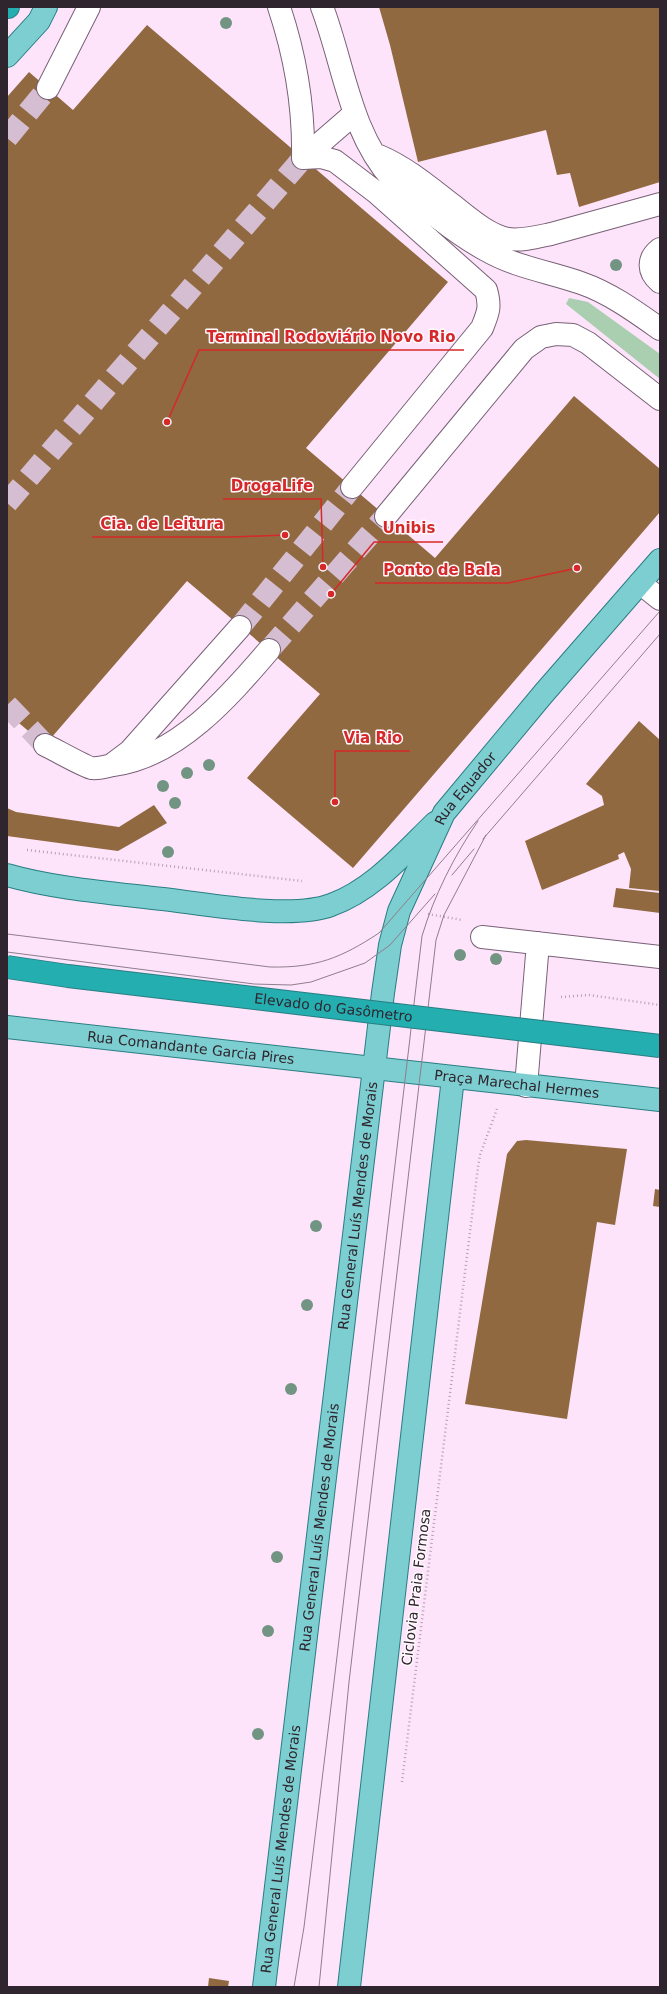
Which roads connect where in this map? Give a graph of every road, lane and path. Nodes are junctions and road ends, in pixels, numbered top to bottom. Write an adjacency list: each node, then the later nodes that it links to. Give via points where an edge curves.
1 (46, 7): 5 (main road, via 39,21)
2 (89, 7): 6 (lane)
3 (279, 7): 9 (lane, via 288,34 302,107)
4 (322, 7): 7 (lane)
5 (7, 56)
6 (48, 88)
7 (355, 113): 8 (lane); 9 (lane)
8 (374, 154): 10 (lane, via 395,163 474,222 508,239 535,238); 13 (lane, via 393,180 461,234 487,251 595,288)
9 (303, 158): 15 (lane, via 321,157 335,161 377,193 486,290 490,303 482,328)
10 (660, 204)
11 (660, 249): 12 (lane, via 652,257 650,268)
12 (660, 282)
13 (660, 330)
14 (660, 399): 16 (lane, via 588,343 573,335 556,334 541,337 524,349)
15 (352, 487)
16 (386, 516)
17 (660, 560): 18 (main road, Rua Equador)
18 (640, 583): 19 (lane); 26 (main road, Rua Equador)
19 (660, 599)
20 (240, 627): 23 (lane)
21 (269, 650): 22 (lane, via 242,682)
22 (214, 708): 23 (lane, via 184,725 172,722); 25 (lane, via 179,739 154,754 136,761)
23 (163, 712): 25 (lane, via 130,751 120,760)
24 (45, 745): 25 (lane, via 91,768)
25 (106, 766)
26 (444, 813): 28 (main road, via 388,868 354,894 318,909 282,911 135,896); 30 (main road, Rua Equador)
27 (21, 849): 29 (path)
28 (7, 875)
29 (307, 882)
30 (399, 912): 31 (path, via 460,918); 39 (main road, Rua Equador, via 388,960)
31 (482, 936): 32 (lane)
32 (538, 943): 33 (lane); 35 (lane)
33 (660, 957)
34 (7, 967): 38 (highway, Elevado do Gasômetro, bridge)
35 (533, 1000): 36 (path, via 589,995); 41 (lane)
36 (660, 1005)
37 (7, 1026): 39 (main road, Rua Comandante Garcia Pires)
38 (660, 1046)
39 (374, 1068): 40 (main road, Praça Marechal Hermes); 45 (main road, Rua General Luís Mendes de Morais)
40 (453, 1078): 41 (main road, Praça Marechal Hermes); 46 (main road)
41 (526, 1086): 42 (main road, Praça Marechal Hermes)
42 (660, 1100)
43 (499, 1106): 44 (path, Ciclovia Praia Formosa, via 480,1155)
44 (401, 1790)
45 (264, 1987)
46 (349, 1987)

